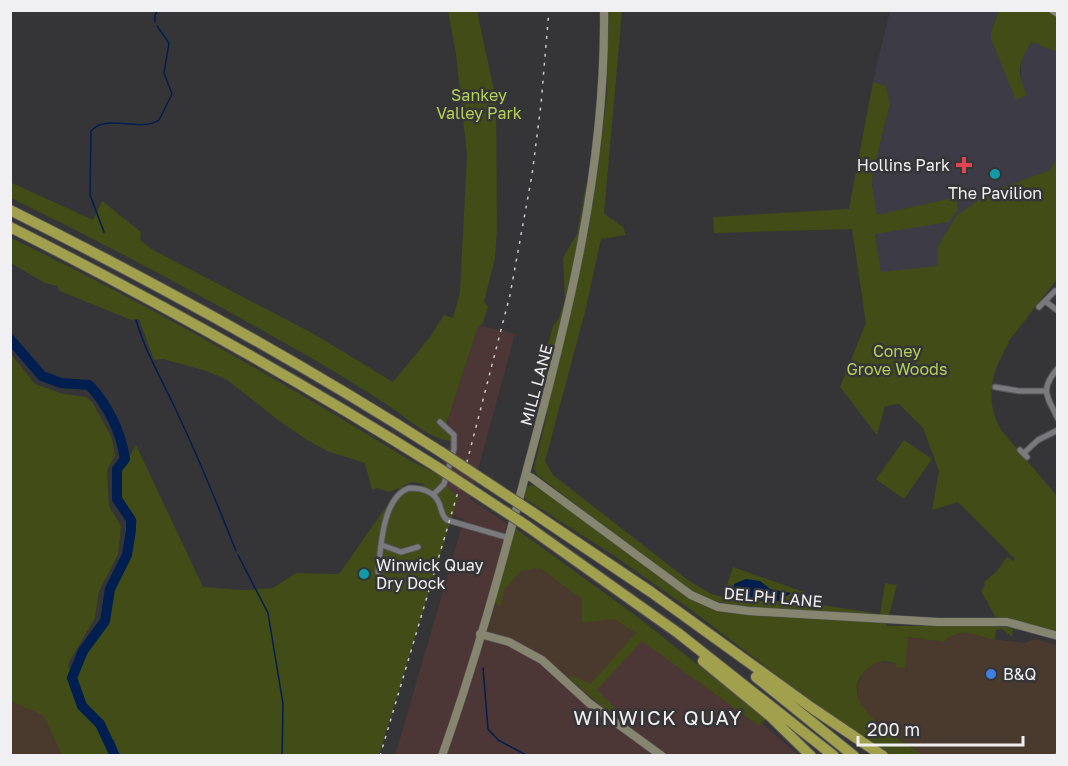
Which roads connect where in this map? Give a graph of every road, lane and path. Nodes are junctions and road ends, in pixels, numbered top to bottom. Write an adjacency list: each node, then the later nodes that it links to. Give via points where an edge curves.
1 (604, 10): 17 (street, MILL LANE, via 602,101 589,206 572,295)
2 (1053, 10): 3 (street)
3 (1058, 13)
4 (10, 210): 22 (highway, bridge, via 231,325 331,383)
5 (10, 228): 23 (highway, bridge, via 211,332 310,389 437,466)
6 (1054, 291): 7 (street)
7 (1045, 301): 8 (street); 9 (street)
8 (1039, 307)
9 (1058, 311)
10 (1058, 368): 12 (street)
11 (995, 387): 12 (street)
12 (1045, 391): 13 (street)
13 (1058, 419)
14 (440, 422): 18 (street, via 454,435 454,450 444,484)
15 (1058, 430): 16 (street, via 1038,440)
16 (1024, 454)
17 (526, 475): 19 (street, MILL LANE); 26 (street, DELPH LANE, via 683,590 718,607 902,620 1007,622)
18 (433, 495): 19 (street, via 443,518); 20 (street, via 415,488 398,494 389,511)
19 (509, 538): 25 (street, MILL LANE)
20 (382, 545): 21 (street, via 400,552); 24 (street)
21 (418, 547)
22 (586, 548): 31 (highway); 32 (highway)
23 (579, 563): 29 (highway, via 770,716); 30 (highway, via 678,633)
24 (378, 572)
25 (480, 634): 27 (street, MILL LANE); 28 (street, via 509,642 537,657 589,703)
26 (1058, 636)
27 (442, 756)
28 (662, 756)
29 (811, 756)
30 (834, 756)
31 (854, 756)
32 (883, 756)

